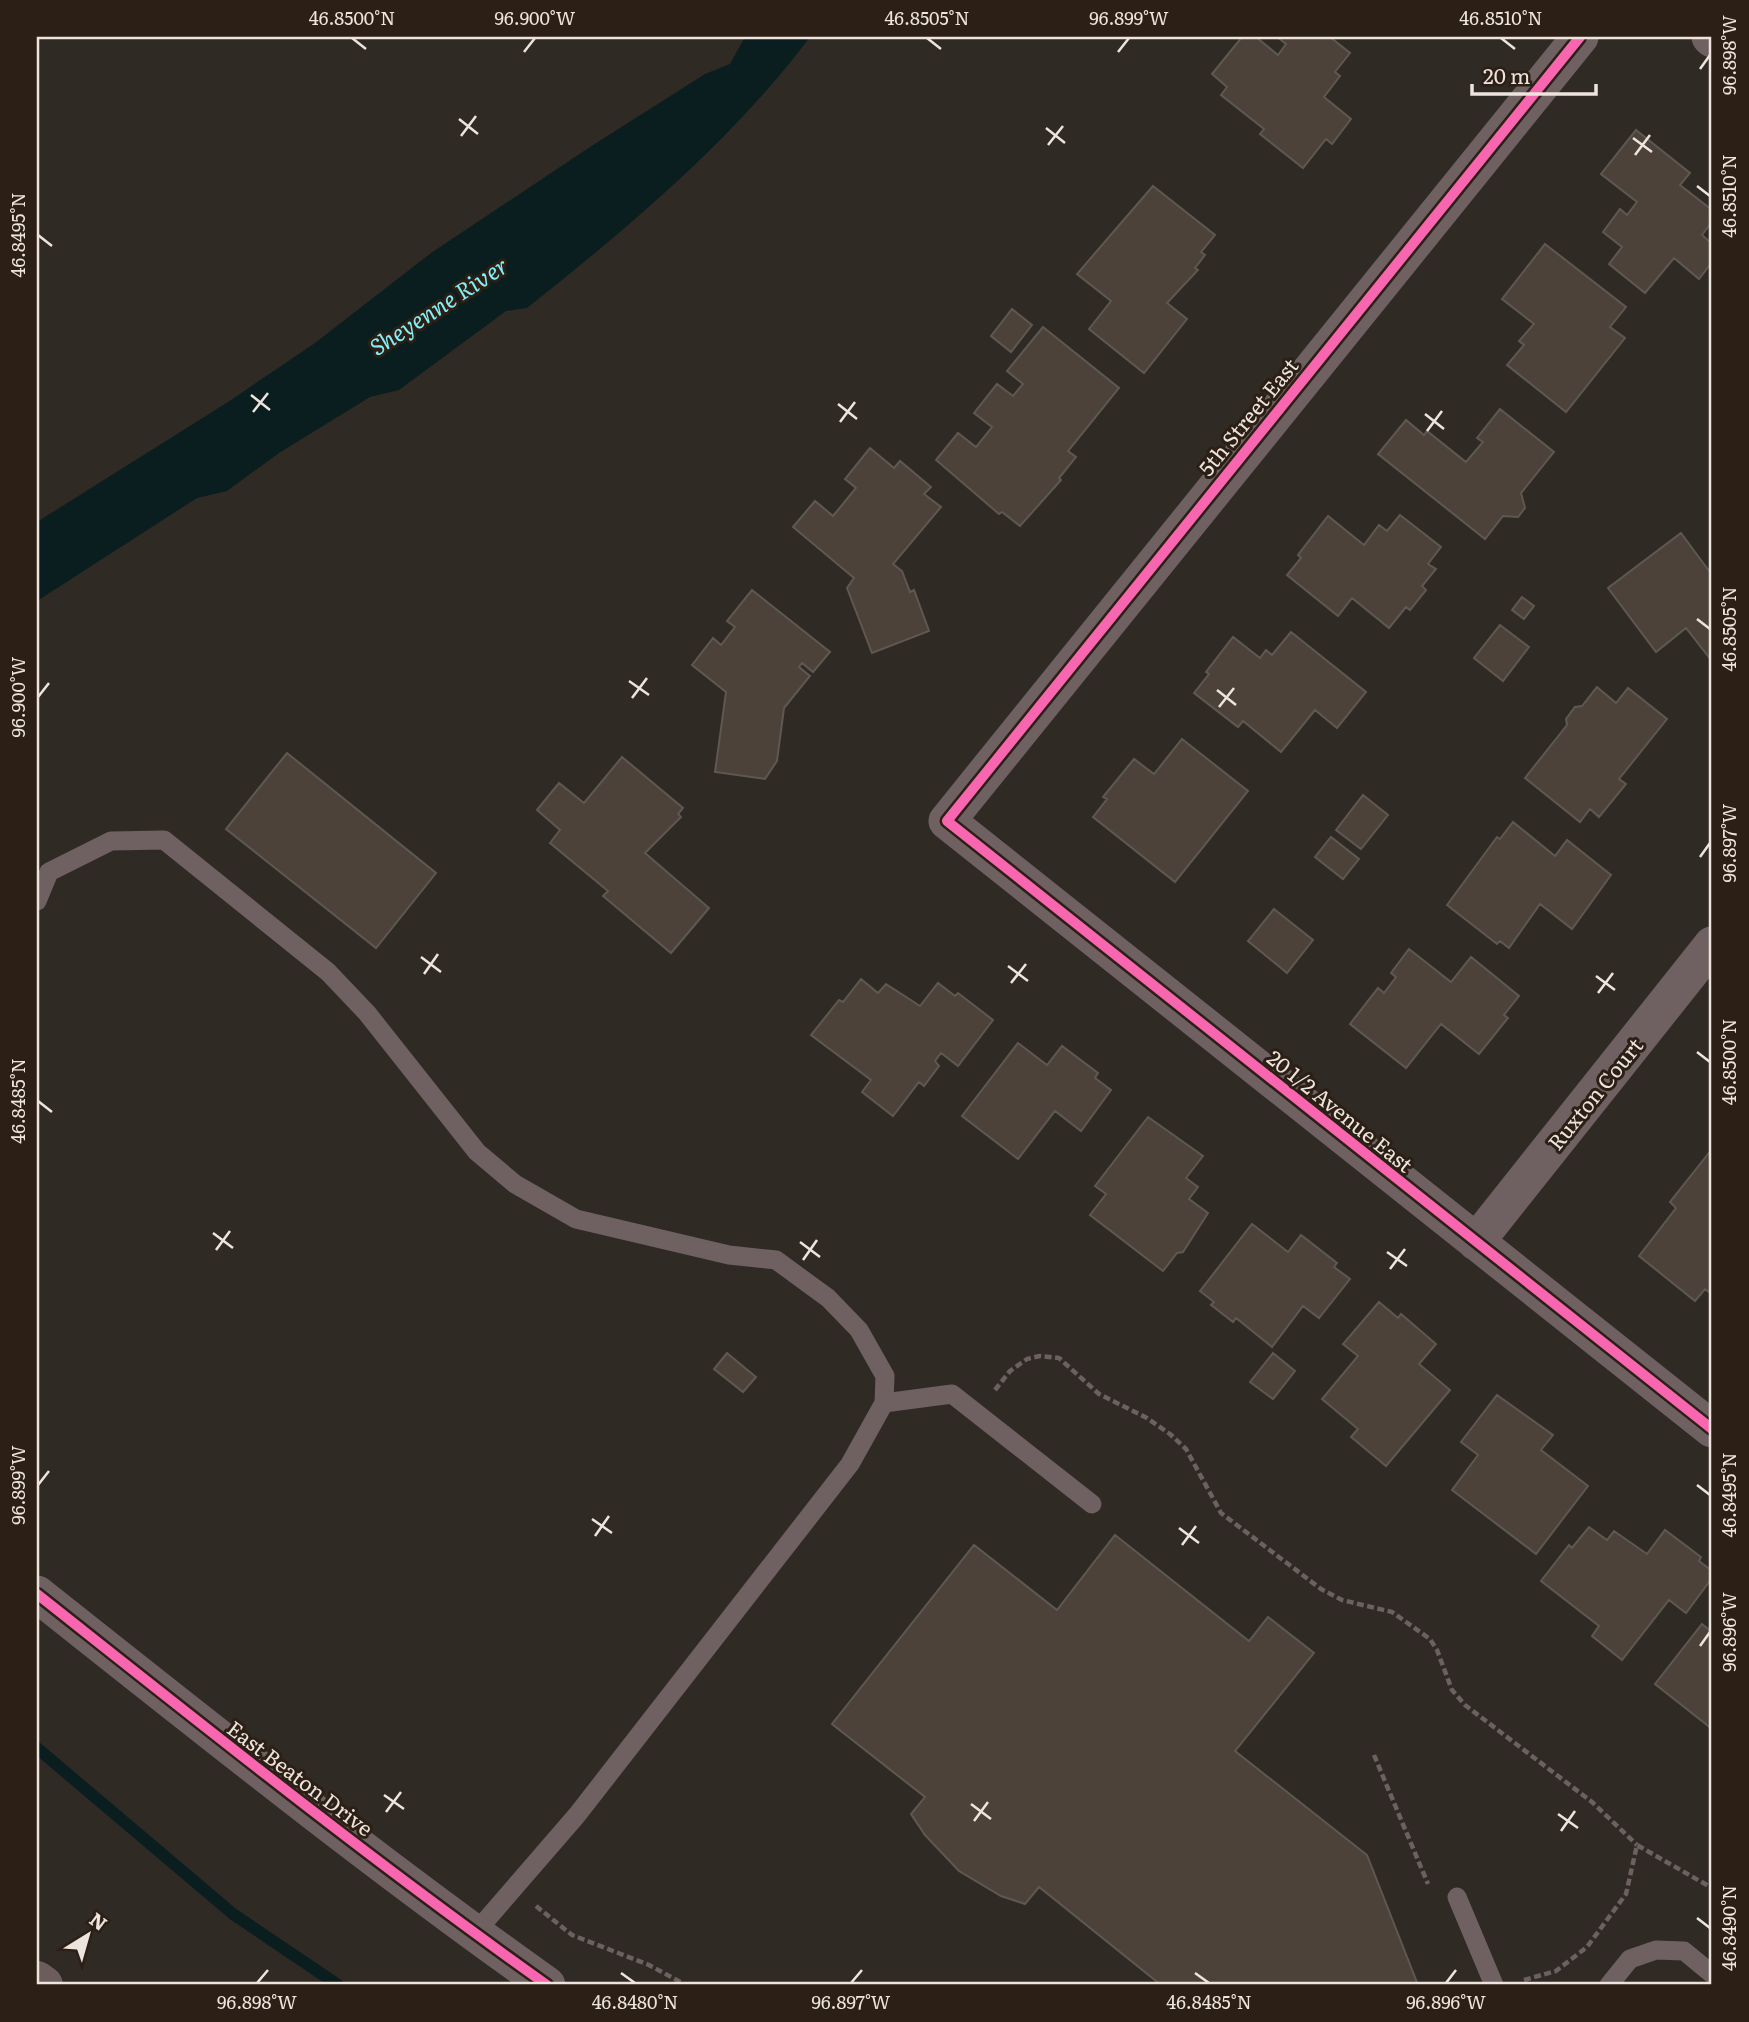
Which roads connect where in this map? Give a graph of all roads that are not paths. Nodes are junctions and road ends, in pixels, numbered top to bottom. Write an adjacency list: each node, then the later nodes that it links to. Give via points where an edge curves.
1 (1580, 37): 2 (street, 5th Street East)
2 (947, 821): 5 (street, 20 1/2 Avenue East)
3 (37, 901): 6 (lane, via 49,872 111,841 164,840 328,972 367,1013 477,1152 515,1184 576,1219 729,1255 776,1260 828,1298 859,1330 885,1376)
4 (1712, 945): 5 (street, Ruxton Court)
5 (1475, 1242): 7 (street, 20 1/2 Avenue East)
6 (884, 1403): 8 (lane, via 952,1394); 11 (lane, via 850,1464 577,1815)
7 (1712, 1429)
8 (1092, 1504)
9 (37, 1594): 11 (street, East Beaton Drive)
10 (1457, 1897): 16 (lane)
11 (474, 1934): 15 (street, East Beaton Drive)
12 (1712, 1974): 17 (lane, via 1684,1951 1656,1950 1630,1959)
13 (37, 1980): 14 (highway)
14 (44, 1985)
15 (547, 1985)
16 (1494, 1985)
17 (1609, 1985)

